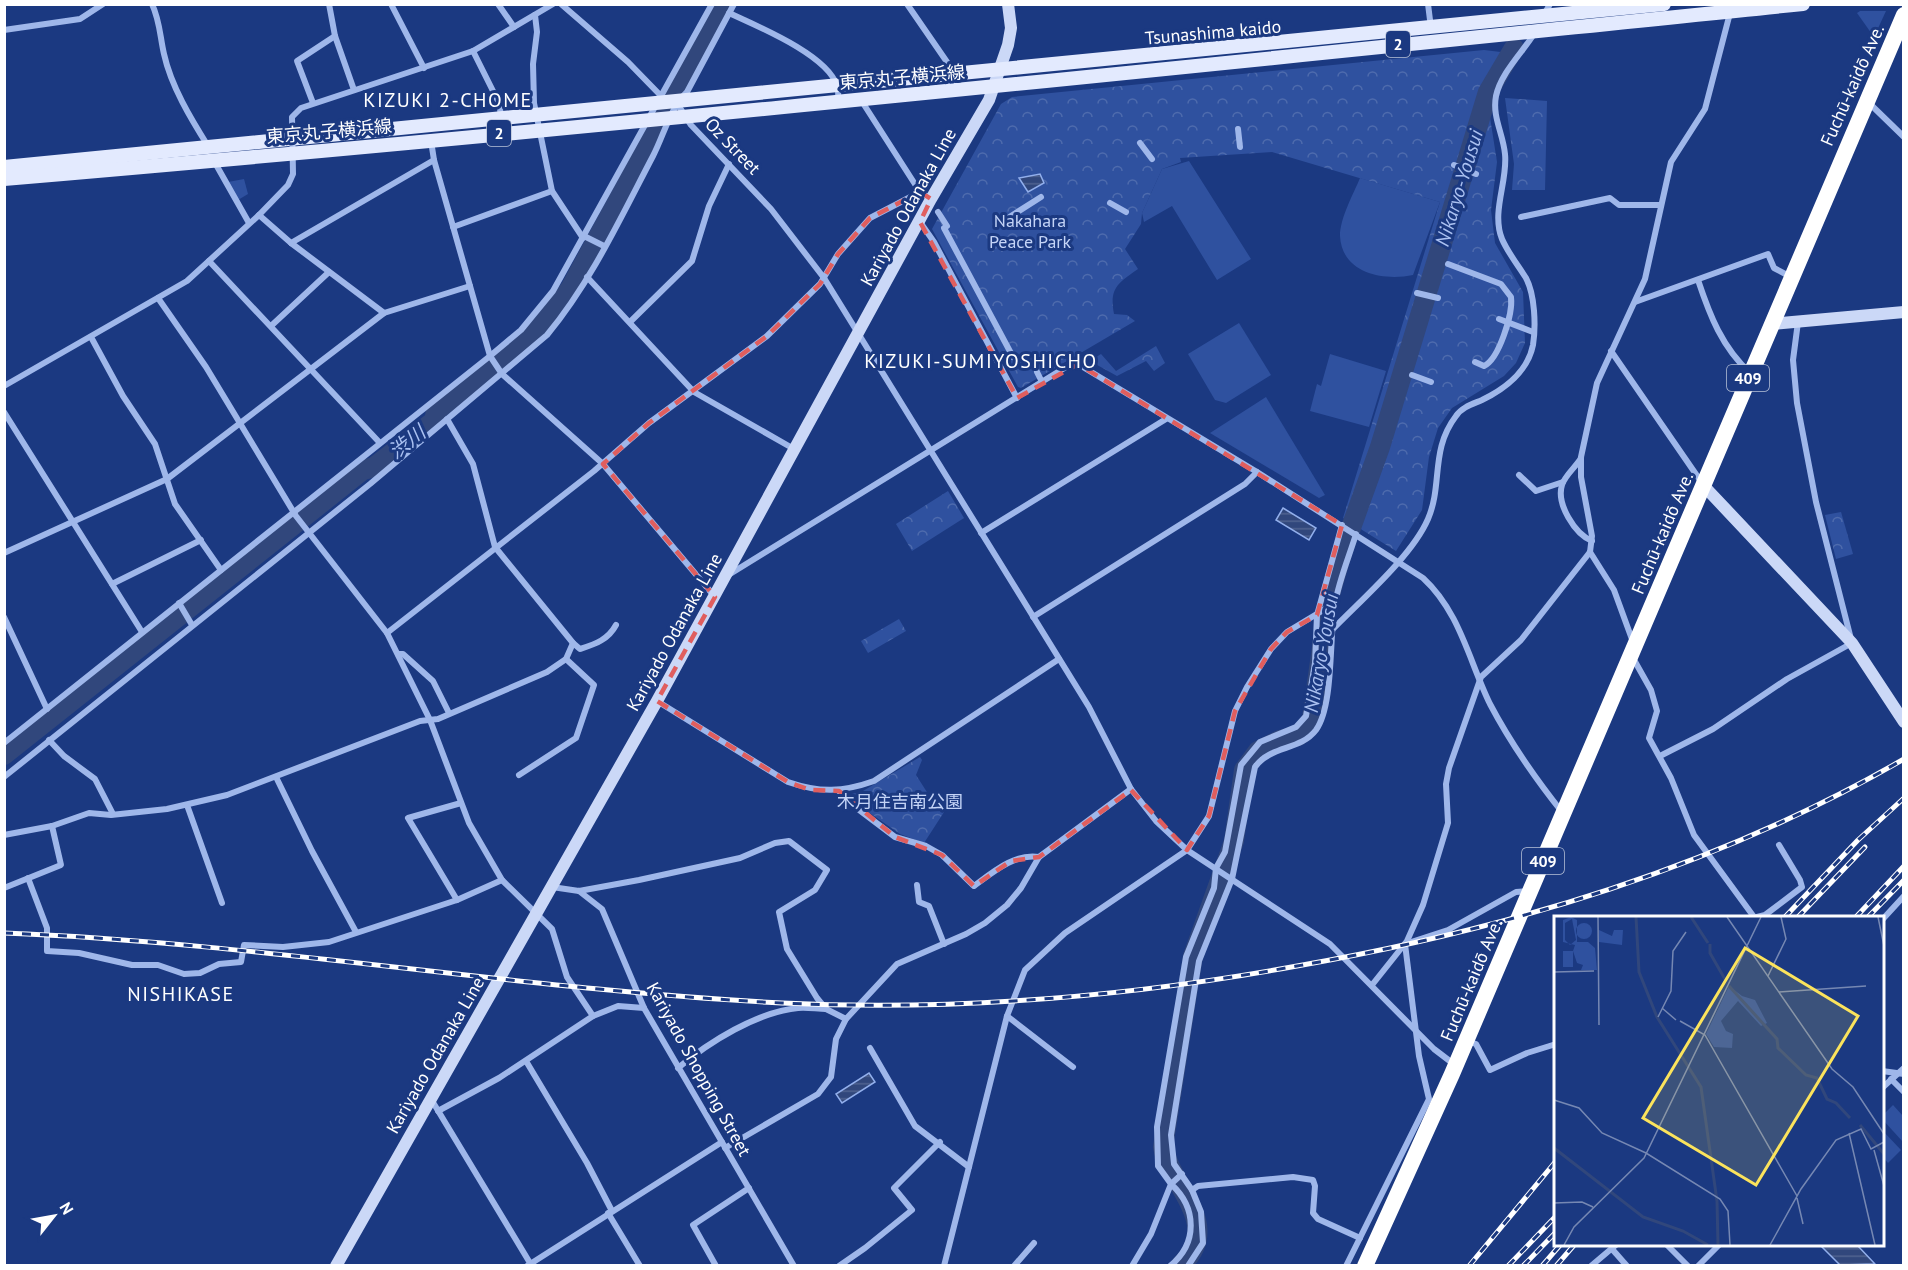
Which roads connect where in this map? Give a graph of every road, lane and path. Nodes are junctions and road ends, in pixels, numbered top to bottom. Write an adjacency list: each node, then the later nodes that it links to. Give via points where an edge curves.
1 (103, 4): 23 (street, via 80,19)
2 (152, 4): 50 (street, via 167,65)
3 (329, 4): 25 (street)
4 (391, 4): 27 (street)
5 (498, 4): 21 (street)
6 (553, 4): 18 (street)
7 (561, 4): 35 (street, via 628,62)
8 (712, 4): 35 (street)
9 (734, 4): 17 (street)
10 (907, 4): 29 (street)
11 (1008, 4): 28 (street, Kariyado Odanaka Line, via 1011,28)
12 (1428, 4): 22 (street)
13 (1551, 4): 20 (street)
14 (1664, 4): 20 (main road, 2)
15 (1803, 4): 16 (main road, 東京丸子横浜線 / 2)
16 (1732, 8): 24 (main road, 東京丸子横浜線 / 2); 63 (street, via 1705,109 1675,153)
17 (729, 13): 33 (street, via 771,30 792,44 830,74); 37 (street, via 687,92)
18 (535, 15): 21 (street); 41 (street, via 537,32 532,64)
19 (1904, 15): 36 (highway, Fuchū-kaidō Ave. / 409)
20 (1543, 17): 22 (main road, 2); 24 (street)
21 (513, 27): 26 (street)
22 (1431, 29): 28 (main road, Tsunashima kaido / 2)
23 (4, 30)
24 (1536, 31): 30 (main road, 東京丸子横浜線 / 2); 95 (street, via 1502,81 1495,114 1505,154 1499,230 1529,287)
25 (334, 36): 31 (street); 38 (street, via 297,61)
26 (473, 51): 27 (street); 42 (street, via 500,105)
27 (424, 68): 31 (street)
28 (999, 71): 29 (main road, 東京丸子横浜線 / 2); 30 (street, Kariyado Odanaka Line)
29 (952, 75): 32 (street); 33 (main road, 東京丸子横浜線 / 2)
30 (993, 87): 32 (main road, 東京丸子横浜線 / 2); 61 (street, Kariyado Odanaka Line)
31 (354, 90): 38 (street)
32 (953, 90): 34 (main road, 東京丸子横浜線 / 2)
33 (838, 94): 34 (main road, 東京丸子横浜線 / 2); 37 (main road, 東京丸子横浜線 / 2); 39 (main road, 東京丸子横浜線 / 2)
34 (860, 99): 59 (street)
35 (658, 100): 37 (main road, 東京丸子横浜線 / 2); 40 (street); 41 (main road, 東京丸子横浜線 / 2)
36 (1865, 100): 45 (street); 79 (highway, Fuchū-kaidō Ave. / 409)
37 (676, 102): 39 (street); 39 (street, Oz Street)
38 (313, 103): 48 (street, via 292,117)
39 (678, 116): 40 (main road, 東京丸子横浜線 / 2); 53 (street, Oz Street); 74 (street)
40 (648, 119): 41 (main road, 東京丸子横浜線 / 2); 72 (street)
41 (537, 122): 42 (main road, 東京丸子横浜線 / 2); 58 (street)
42 (501, 125): 43 (main road, 東京丸子横浜線 / 2); 46 (main road, 東京丸子横浜線 / 2)
43 (429, 126): 46 (street); 48 (main road, 東京丸子横浜線 / 2)
44 (1238, 129): 49 (street)
45 (1904, 136)
46 (431, 140): 48 (main road, 東京丸子横浜線 / 2); 52 (street)
47 (1140, 143): 51 (street)
48 (292, 146): 50 (main road, 東京丸子横浜線 / 2); 66 (street, via 294,169 288,185)
49 (1240, 147)
50 (212, 154): 55 (main road, 東京丸子横浜線 / 2); 57 (main road, 東京丸子横浜線 / 2); 70 (street)
51 (1152, 159)
52 (434, 160): 71 (street); 73 (street)
53 (729, 164): 80 (street, Oz Street, via 771,209); 91 (street, via 709,206 692,261)
54 (1454, 165): 56 (street)
55 (4, 167)
56 (1476, 174)
57 (4, 179)
58 (552, 191): 71 (street); 72 (street)
59 (920, 192): 61 (street); 80 (street, via 870,218 838,254)
60 (1041, 197): 68 (street)
61 (931, 200): 69 (street, Kariyado Odanaka Line)
62 (1110, 203): 65 (street)
63 (1661, 205): 67 (street, via 1619,205 1610,198); 86 (street, via 1645,279)
64 (938, 212): 100 (street)
65 (1126, 212)
66 (259, 214): 70 (street); 73 (street)
67 (1521, 216)
68 (1008, 218)
69 (920, 222): 96 (street, Kariyado Odanaka Line); 111 (street)
70 (249, 223): 75 (street)
71 (453, 227): 82 (street)
72 (584, 237): 74 (street); 99 (street, via 541,307)
73 (291, 243): 77 (street)
74 (604, 246): 78 (street)
75 (209, 261): 84 (street, via 187,281); 94 (street)
76 (1448, 264): 92 (street, via 1501,284 1511,297)
77 (329, 272): 88 (street); 94 (street)
78 (587, 277): 91 (street); 105 (street, via 548,336)
79 (1791, 277): 81 (street, via 1774,268 1768,254); 93 (highway, Fuchū-kaidō Ave. / 409)
80 (824, 278): 96 (street, Oz Street); 110 (street, via 767,336)
81 (1698, 280): 86 (street); 104 (street, via 1710,317 1731,355)
82 (470, 286): 88 (street); 99 (street)
83 (1417, 293): 85 (street)
84 (158, 298): 97 (street); 115 (street)
85 (1438, 298)
86 (1635, 302): 98 (street)
87 (1904, 312): 90 (street)
88 (384, 313): 102 (street)
89 (1499, 319): 92 (street)
90 (1798, 321): 93 (street); 153 (street, via 1793,360 1797,403 1816,502)
91 (630, 322): 110 (street)
92 (1508, 323): 95 (street); 101 (street, via 1490,362 1484,366)
93 (1771, 324): 104 (highway, Fuchū-kaidō Ave. / 409)
94 (271, 327): 102 (street)
95 (1533, 332): 137 (street, via 1533,347 1518,375 1458,412 1450,424 1438,451 1428,519)
96 (858, 336): 117 (street, Kariyado Odanaka Line); 118 (street, Oz Street)
97 (91, 337): 109 (street); 123 (street, via 154,444)
98 (1611, 351): 119 (street, via 1597,383); 125 (street)
99 (490, 356): 105 (street); 116 (street)
100 (1013, 357)
101 (1475, 362)
102 (311, 368): 115 (street); 116 (street)
103 (1037, 372): 107 (street)
104 (1750, 373): 125 (highway, Fuchū-kaidō Ave. / 409)
105 (502, 374): 113 (street); 120 (street)
106 (1412, 375): 108 (street)
107 (1042, 382): 111 (street); 114 (street, via 1078,364)
108 (1431, 382)
109 (4, 386)
110 (694, 392): 117 (street); 120 (street, via 649,423)
111 (1017, 398): 118 (street)
112 (4, 412): 127 (street)
113 (447, 418): 129 (street); 134 (street, via 473,464)
114 (1166, 419): 121 (street); 130 (street)
115 (239, 421): 123 (street); 126 (street)
116 (380, 442): 126 (street)
117 (795, 449): 139 (street, Kariyado Odanaka Line)
118 (930, 452): 130 (street, Oz Street); 139 (street)
119 (1581, 457): 124 (street); 133 (street)
120 (603, 464): 134 (street); 141 (street)
121 (1257, 472): 128 (street); 146 (street, via 1252,480)
122 (1519, 475): 124 (street, via 1536,491)
123 (167, 479): 127 (street); 132 (street, via 175,504)
124 (1563, 482): 133 (street, via 1564,508 1579,532)
125 (1703, 485): 153 (street); 154 (highway, Fuchū-kaidō Ave. / 409)
126 (295, 514): 129 (street); 138 (street)
127 (73, 522): 136 (street); 140 (street)
128 (1344, 526): 131 (street); 144 (street)
129 (307, 530): 147 (street); 151 (street)
130 (981, 533): 146 (street, Oz Street)
131 (1355, 533): 137 (street); 142 (street)
132 (201, 540): 138 (street); 140 (street)
133 (1592, 541): 135 (street)
134 (495, 547): 151 (street); 152 (street)
135 (1590, 552): 154 (street, via 1614,590); 158 (street, via 1521,640)
136 (4, 553)
137 (1398, 560): 149 (street); 158 (street, via 1424,578 1440,596)
138 (221, 570): 143 (street)
139 (724, 578): 141 (street, Kariyado Odanaka Line)
140 (112, 584): 150 (street)
141 (715, 597): 159 (street, Kariyado Odanaka Line)
142 (1335, 603): 144 (street); 149 (street)
143 (181, 605): 147 (street); 150 (street)
144 (1317, 615): 179 (street, via 1287,632 1271,649 1248,687 1235,711 1209,816); 181 (street, via 1315,663 1306,716 1296,727 1260,742 1241,765 1228,842)
145 (4, 617): 160 (street)
146 (1033, 617): 157 (street, Oz Street)
147 (191, 623): 164 (street)
148 (616, 625): 152 (street, via 594,645 580,649)
149 (1333, 629): 183 (street, via 1325,703 1318,728 1308,739 1269,754 1255,767)
150 (142, 632): 160 (street)
151 (387, 633): 155 (street)
152 (573, 643): 156 (street)
153 (1852, 643): 163 (street); 166 (street, via 1787,679 1713,729)
154 (1632, 651): 166 (street, via 1657,711 1649,738); 174 (highway, Fuchū-kaidō Ave. / 409)
155 (398, 654): 161 (street, via 403,654 433,681); 162 (street)
156 (566, 659): 161 (street, via 547,672); 167 (street, via 594,685 576,738)
157 (1059, 659): 170 (street, Oz Street); 171 (street, via 874,781)
158 (1481, 677): 174 (street, via 1507,735); 199 (street, via 1449,768 1445,837 1423,905)
159 (657, 701): 171 (street, via 788,782 810,790); 186 (street, Kariyado Odanaka Line)
160 (47, 709): 165 (street)
161 (449, 713): 162 (street)
162 (430, 720): 169 (street); 172 (street)
163 (1904, 722)
164 (49, 740): 168 (street); 175 (street, via 95,779)
165 (4, 743)
166 (1660, 756): 194 (street, via 1694,835)
167 (519, 775)
168 (4, 777)
169 (276, 777): 173 (street); 197 (street)
170 (1131, 789): 179 (street, Oz Street, via 1156,821); 180 (street)
171 (839, 791): 180 (street, via 895,837 942,855 974,886 1011,861)
172 (461, 802): 184 (street, via 469,824); 191 (street, via 408,818)
173 (187, 805): 175 (street); 192 (street)
174 (1563, 813): 189 (highway, Fuchū-kaidō Ave. / 409)
175 (113, 814): 176 (street, via 89,813)
176 (52, 826): 177 (street); 182 (street, via 61,865)
177 (5, 834)
178 (1779, 845): 195 (street, via 1802,887)
179 (1187, 850): 181 (street, Oz Street); 204 (street, via 1044,951 1025,970)
180 (1039, 857): 198 (street, via 1007,905 985,923)
181 (1216, 868): 183 (street, Oz Street); 227 (street, via 1214,888 1182,974 1159,1111 1158,1166)
182 (28, 878): 187 (street); 197 (street, via 47,928 47,951 79,953 132,965 158,965 184,974 241,962 244,945 283,947 329,942)
183 (1232, 879): 200 (street, Oz Street, via 1330,944); 226 (street, via 1199,962 1172,1120 1171,1155)
184 (502, 880): 191 (street); 193 (street)
185 (917, 885): 198 (street, via 919,902 929,906)
186 (552, 887): 188 (street); 193 (street, Kariyado Odanaka Line)
187 (4, 888)
188 (579, 891): 201 (street, Kariyado Shopping Street, via 602,909); 202 (street, via 740,858 789,841 827,870 815,890 779,912 788,949)
189 (1530, 891): 199 (street, via 1516,892 1448,930); 207 (highway, Fuchū-kaidō Ave. / 409)
190 (1904, 897): 196 (street)
191 (457, 900): 197 (street)
192 (222, 903)
193 (536, 913): 203 (street, via 552,929 567,977); 220 (street, Kariyado Odanaka Line)
194 (1752, 916)
195 (1759, 916)
196 (1884, 918)
197 (356, 932)
198 (944, 944): 205 (street, via 897,964)
199 (1405, 944): 200 (street); 206 (street)
200 (1372, 985): 206 (street, Oz Street)
201 (644, 1008): 203 (street, via 618,1006); 213 (street, Kariyado Shopping Street)
202 (826, 1009): 205 (street); 213 (street, via 797,1008 737,1028)
203 (593, 1016): 210 (street)
204 (1007, 1016): 212 (street); 225 (street)
205 (846, 1019): 224 (street, via 836,1039 826,1087)
206 (1415, 1030): 211 (street, Oz Street); 221 (street)
207 (1466, 1040): 208 (street, via 1476,1044 1491,1070); 211 (highway, Fuchū-kaidō Ave. / 409)
208 (1554, 1045)
209 (870, 1048): 223 (street, via 915,1126)
210 (526, 1061): 222 (street); 230 (street, via 587,1163)
211 (1456, 1066): 221 (highway, 409)
212 (1073, 1067)
213 (678, 1068): 224 (street, Kariyado Shopping Street)
214 (1904, 1068): 216 (street)
215 (1884, 1071): 216 (street)
216 (1900, 1074): 217 (street)
217 (1892, 1080): 218 (street); 219 (street)
218 (1884, 1086)
219 (1904, 1092)
220 (431, 1099): 222 (street); 237 (street, Kariyado Odanaka Line)
221 (1435, 1100): 231 (street); 248 (highway, 409)
222 (438, 1111): 236 (street)
223 (940, 1142): 225 (street); 241 (street, via 894,1188 912,1210)
224 (724, 1145): 228 (street, Kariyado Shopping Street); 230 (street)
225 (969, 1167): 242 (street)
226 (1182, 1174): 227 (street); 229 (street)
227 (1171, 1184): 244 (street, via 1151,1234); 245 (street, via 1185,1202 1191,1240)
228 (749, 1188): 239 (street, via 693,1225); 240 (street, Kariyado Shopping Street)
229 (1192, 1190): 231 (street, via 1198,1186 1293,1177 1313,1180 1313,1214 1318,1220); 246 (street, via 1201,1212 1203,1243)
230 (610, 1212): 236 (street); 238 (street)
231 (1360, 1238): 247 (street)
232 (1034, 1243): 243 (street)
233 (1667, 1246): 251 (street)
234 (1719, 1246): 252 (street)
235 (1614, 1247): 249 (street); 250 (street)
236 (528, 1264)
237 (336, 1266)
238 (640, 1266)
239 (716, 1266)
240 (795, 1266)
241 (839, 1266)
242 (944, 1266)
243 (1014, 1266)
244 (1132, 1266)
245 (1170, 1266)
246 (1188, 1266)
247 (1346, 1266)
248 (1365, 1266)
249 (1592, 1266)
250 (1627, 1266)
251 (1688, 1266)
252 (1698, 1266)

